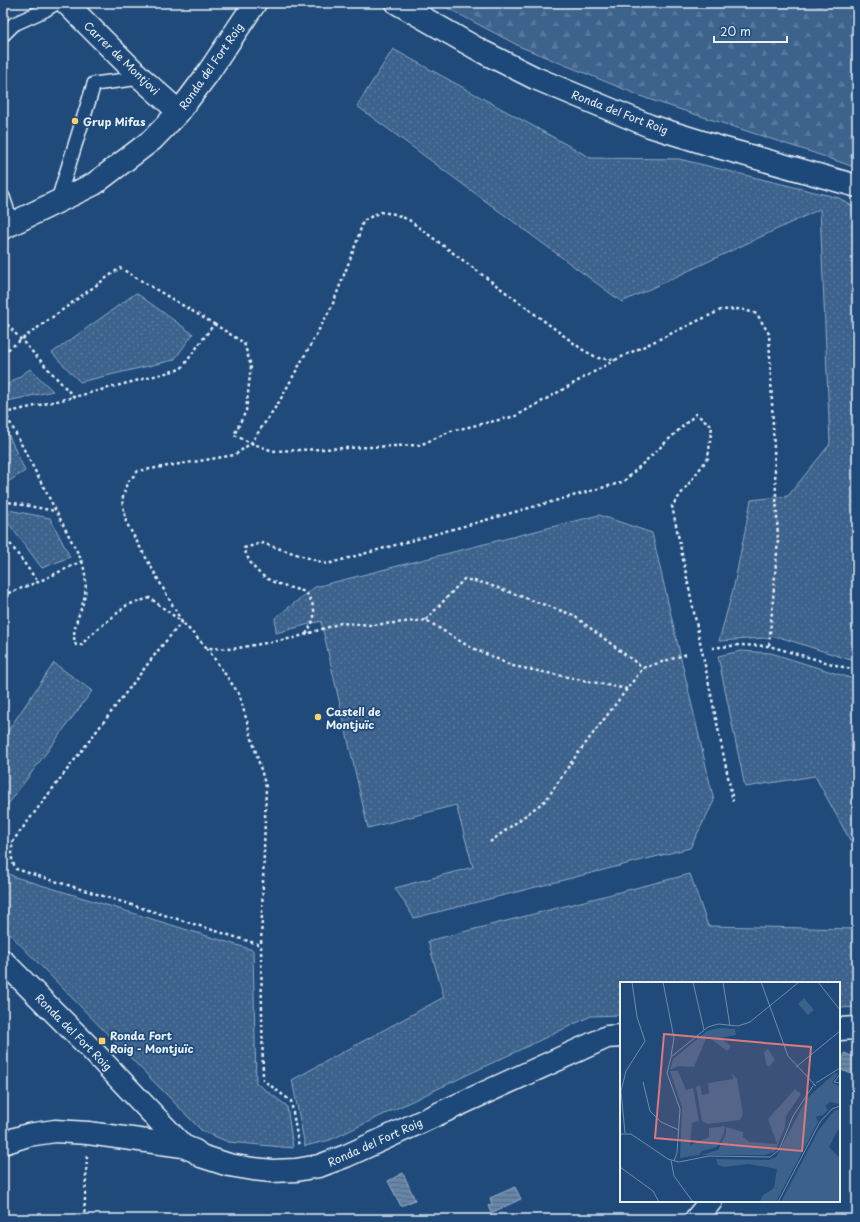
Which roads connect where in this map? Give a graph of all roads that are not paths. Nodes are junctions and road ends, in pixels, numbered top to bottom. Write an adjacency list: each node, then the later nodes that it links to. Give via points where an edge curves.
1 (56, 3): 5 (lane, via 14,24)
2 (66, 3): 6 (street, Carrer de Montjovi)
3 (255, 3): 7 (street, Ronda del Fort Roig)
4 (397, 3): 8 (street, Ronda del Fort Roig, via 535,78 650,126)
5 (3, 34)
6 (141, 78): 7 (street, Carrer de Montjovi); 10 (lane, via 94,84)
7 (179, 112): 10 (street, Ronda del Fort Roig, via 131,157 94,184)
8 (857, 186)
9 (3, 197): 11 (lane)
10 (57, 203): 11 (street, Ronda del Fort Roig)
11 (8, 226)
12 (3, 961): 17 (street, Ronda del Fort Roig)
13 (857, 1028): 14 (street)
14 (840, 1029)
15 (620, 1036): 17 (street, Ronda del Fort Roig, via 607,1037 319,1166 296,1170 252,1169 201,1156)
16 (3, 1143): 17 (street, via 28,1135 55,1131)
17 (183, 1146)
18 (710, 1202): 19 (street)
19 (696, 1219)

